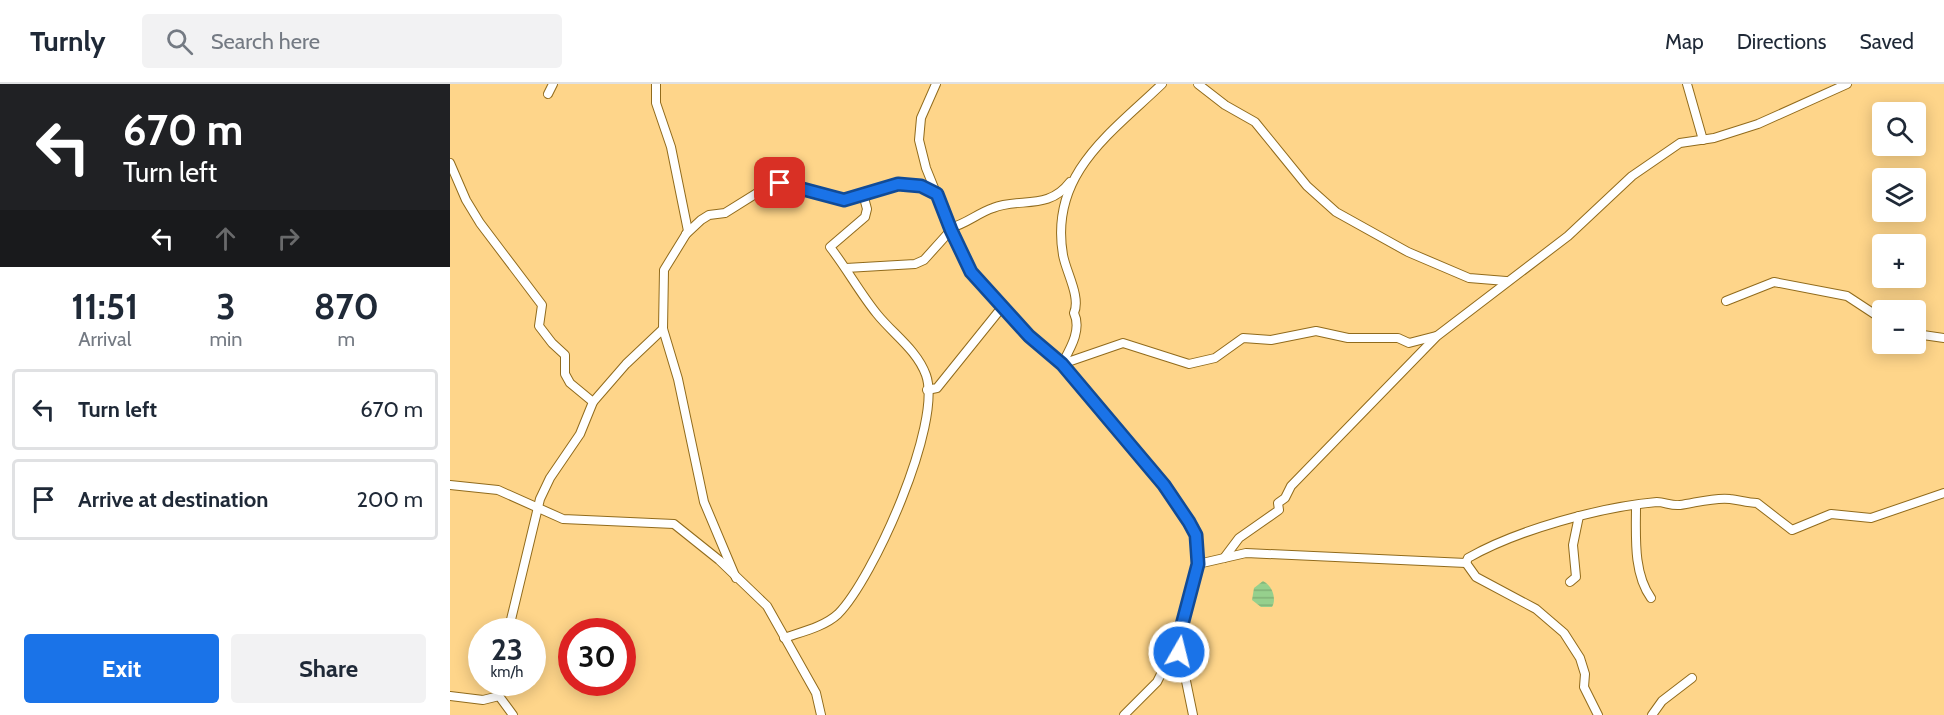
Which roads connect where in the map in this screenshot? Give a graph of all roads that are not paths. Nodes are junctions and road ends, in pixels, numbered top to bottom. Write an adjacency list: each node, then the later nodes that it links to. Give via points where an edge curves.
1 (553, 84): 8 (street)
2 (656, 84): 15 (street, via 656,103 687,217 688,231)
3 (936, 84): 13 (street, via 921,118 919,140)
4 (1162, 84): 11 (street, via 1100,143)
5 (1198, 84): 17 (street, via 1255,122 1307,186 1336,212 1408,252 1469,278)
6 (1688, 84): 9 (street)
7 (1847, 84): 9 (street, via 1758,124)
8 (548, 94)
9 (1703, 140): 17 (street, via 1680,143 1632,176 1576,229)
10 (450, 164): 27 (street, via 480,223 542,305 539,326 565,355 565,374 570,383)
11 (1071, 181): 14 (street, via 1045,200 993,207); 25 (street, via 1062,244 1078,322)
12 (863, 194): 13 (street, via 898,184 921,186); 15 (street, via 844,200 773,183 725,213 700,220); 16 (street, via 865,218 830,247)
13 (937, 194): 14 (street)
14 (950, 229): 16 (street, via 924,260 915,264); 19 (street, via 971,272)
15 (682, 238): 21 (street, via 664,270)
16 (846, 268): 26 (street, via 878,315 919,362 926,375)
17 (1506, 281): 23 (street)
18 (1726, 302): 20 (street, via 1774,282 1847,296)
19 (1003, 306): 25 (street, via 1029,336); 26 (street, via 937,388)
20 (1872, 312)
21 (663, 329): 27 (street); 36 (street, via 705,502)
22 (1926, 335): 24 (street)
23 (1437, 336): 25 (street, via 1409,343 1398,338 1348,338 1316,332 1271,340 1243,338 1215,358 1189,364 1123,343); 33 (street, via 1291,486 1278,503 1280,510 1239,538)
24 (1944, 338)
25 (1062, 364): 35 (street, via 1184,513 1196,535)
26 (927, 390): 40 (street, via 927,411 915,468 880,547 856,589 826,623)
27 (593, 402): 31 (street, via 580,434 550,478)
28 (450, 485): 31 (street, via 498,490)
29 (1944, 493): 30 (street, via 1871,518 1831,513 1792,530 1757,503 1730,499)
30 (1636, 506): 32 (street); 38 (street, via 1636,559 1642,587)
31 (538, 510): 36 (street, via 563,519 674,524 712,553); 39 (street)
32 (1579, 516): 34 (street, via 1476,554); 37 (street, via 1573,542 1576,577)
33 (1224, 558): 34 (street, via 1245,554); 35 (street)
34 (1466, 563): 49 (street, via 1476,577 1536,609 1564,633 1580,658 1584,687)
35 (1198, 564): 41 (street)
36 (736, 579): 40 (street, via 767,606)
37 (1570, 582)
38 (1651, 598)
39 (511, 618)
40 (784, 638): 46 (street, via 816,693)
41 (1178, 640): 47 (street, via 1157,682); 48 (street)
42 (1692, 678): 50 (street, via 1662,701)
43 (450, 696): 44 (street, via 483,700)
44 (499, 696): 45 (street)
45 (513, 715)
46 (821, 715)
47 (1124, 715)
48 (1193, 715)
49 (1598, 715)
50 (1652, 715)

